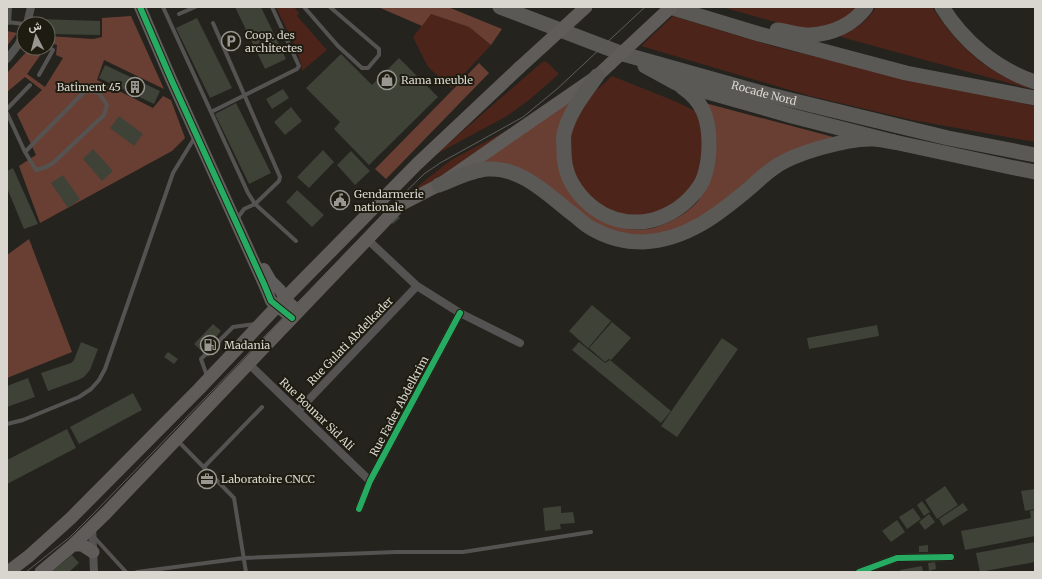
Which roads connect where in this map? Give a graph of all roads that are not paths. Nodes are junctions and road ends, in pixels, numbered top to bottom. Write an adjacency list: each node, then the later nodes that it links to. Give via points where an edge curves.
1 (10, 7): 17 (lane)
2 (140, 7): 32 (street, via 171,79)
3 (146, 7): 32 (street)
4 (163, 7): 30 (lane)
5 (195, 7): 14 (lane)
6 (272, 7): 27 (lane, via 299,66)
7 (304, 7): 8 (lane, via 345,53 362,68 368,68 379,55 379,49)
8 (330, 7)
9 (500, 7): 19 (highway, Rocade Nord)
10 (586, 7): 46 (main road, bridge, via 417,164)
11 (671, 7): 15 (highway); 23 (main road, bridge)
12 (866, 7): 15 (highway, via 848,24 833,31 809,35)
13 (942, 7): 24 (highway, via 970,43 986,57)
14 (179, 14)
15 (690, 14): 28 (highway, via 906,73)
16 (214, 22): 27 (lane)
17 (8, 23)
18 (16, 48): 21 (street)
19 (627, 55): 25 (highway); 36 (highway, Rocade Nord, via 766,94 948,138)
20 (50, 56): 22 (lane)
21 (7, 60)
22 (39, 75)
23 (597, 76): 25 (highway, via 570,118 564,134 565,169 570,183 596,210 620,220 634,222 653,220 683,205 705,175 709,154 706,115 692,94); 40 (main road)
24 (1035, 82)
25 (676, 83): 34 (highway)
26 (30, 85): 29 (lane)
27 (245, 95): 30 (lane); 41 (lane, via 280,177)
28 (1035, 98)
29 (7, 109)
30 (211, 112): 41 (lane)
31 (7, 114): 35 (lane)
32 (193, 120): 33 (street); 42 (street)
33 (196, 134): 46 (street, via 269,298); 55 (lane, via 173,173 108,361 99,380 92,389 79,397)
34 (894, 142): 37 (highway); 40 (highway, via 872,139 847,142 792,158 775,167 726,208 698,227 656,241 618,239 590,228 525,178 508,171 488,169 472,172)
35 (25, 152): 35 (lane, via 36,170 46,168 104,115 107,105 104,99 99,93 84,92)
36 (1035, 155)
37 (1010, 168): 38 (highway); 39 (highway)
38 (1035, 172)
39 (1035, 175)
40 (439, 185): 43 (main road, via 400,205)
41 (255, 204): 42 (lane, via 244,208); 44 (lane)
42 (239, 216): 46 (street, via 269,279 280,290)
43 (367, 240): 45 (street); 48 (main road)
44 (296, 241)
45 (417, 286): 47 (street); 54 (street, Rue Gulati Abdelkader)
46 (281, 302): 48 (street); 49 (main road)
47 (460, 313): 50 (street); 58 (street, Rue Fader Abdelkrim)
48 (295, 315): 51 (main road)
49 (261, 324): 52 (main road); 52 (lane, via 233,327 201,359)
50 (520, 342)
51 (249, 364): 54 (street, Rue Bounar Sid Ali); 56 (main road)
52 (208, 379): 66 (main road, via 70,518)
53 (262, 407): 57 (lane)
54 (298, 411): 58 (street, Rue Bounar Sid Ali)
55 (7, 424)
56 (177, 440): 57 (lane); 60 (main road)
57 (204, 467): 65 (lane, via 234,498)
58 (370, 481): 59 (street, Rue Fader Abdelkrim)
59 (359, 509)
60 (92, 531): 62 (main road); 63 (street); 69 (lane)
61 (591, 532): 65 (lane, via 463,552)
62 (73, 545): 63 (main road, via 82,545); 67 (main road)
63 (93, 552): 68 (street)
64 (951, 557): 72 (street, via 897,558)
65 (244, 558): 70 (lane); 71 (lane)
66 (8, 572)
67 (41, 572)
68 (94, 572)
69 (126, 572)
70 (137, 572)
71 (246, 572)
72 (859, 572)

